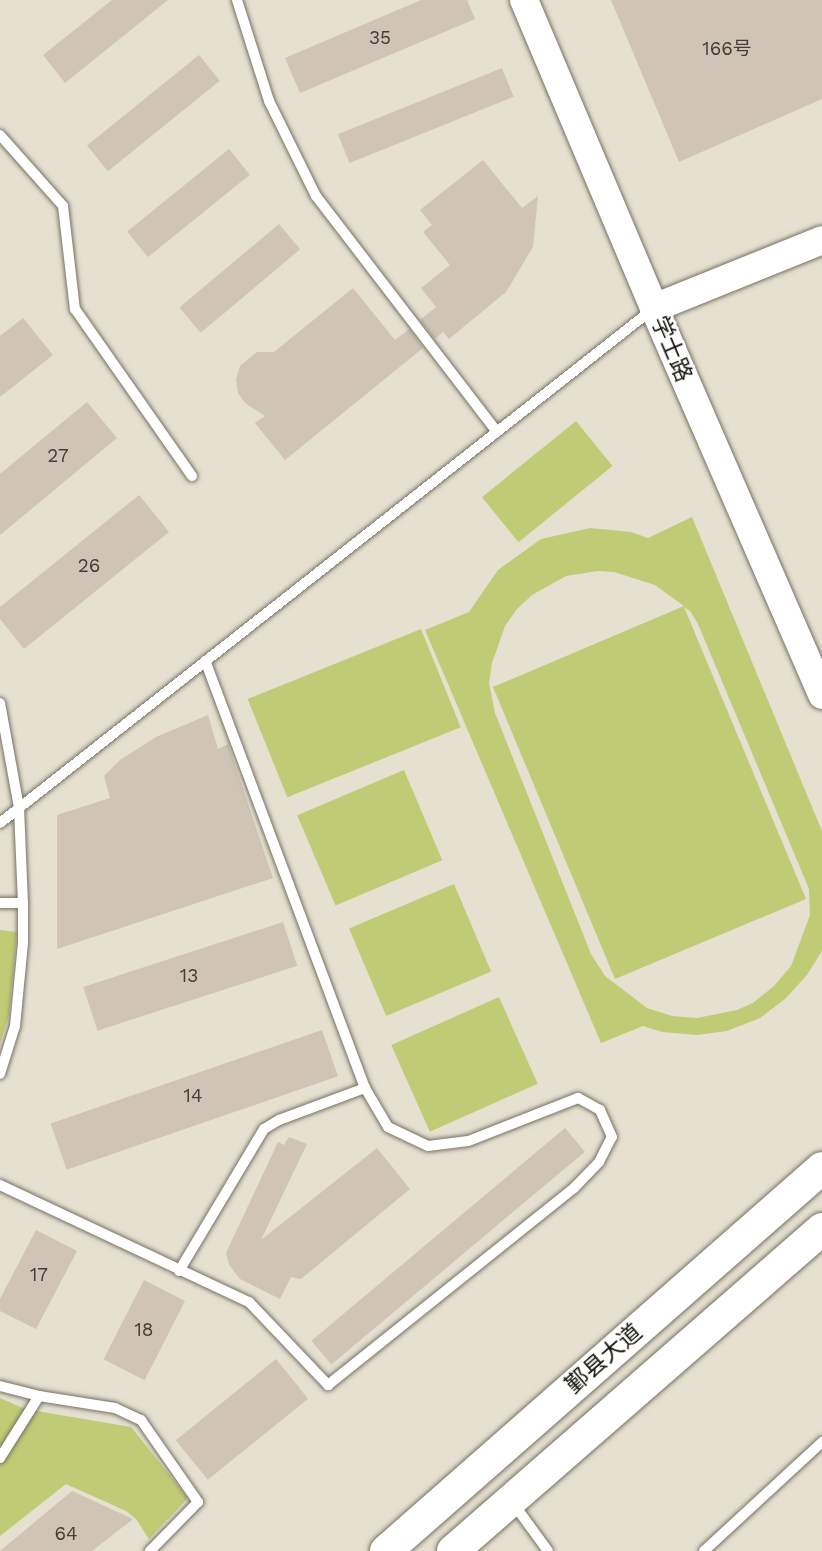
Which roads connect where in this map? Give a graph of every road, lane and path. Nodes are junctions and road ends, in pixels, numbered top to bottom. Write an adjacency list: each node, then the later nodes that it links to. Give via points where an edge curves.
1 (237, 0): 6 (lane, via 269,101 316,196)
2 (524, 0): 5 (street, 学士路)
3 (0, 135): 7 (lane, via 64,206 75,309)
4 (822, 240): 5 (street)
5 (654, 308): 6 (lane); 9 (street, 学士路)
6 (497, 432): 8 (lane)
7 (192, 476)
8 (205, 662): 11 (lane); 16 (lane)
9 (822, 695)
10 (0, 703): 11 (lane)
11 (19, 808): 12 (lane); 14 (lane)
12 (0, 823)
13 (0, 903): 14 (lane)
14 (23, 903): 15 (lane, via 15,1026)
15 (0, 1074)
16 (365, 1088): 20 (lane, via 264,1129); 20 (lane, via 388,1126 428,1146 468,1141 578,1098 600,1110 612,1137 599,1163 573,1188 328,1385 249,1303)
17 (822, 1168): 27 (main road, 鄞县大道)
18 (0, 1185): 20 (lane)
19 (822, 1229): 25 (main road, 鄞县大道)
20 (180, 1271)
21 (0, 1386): 22 (lane)
22 (39, 1396): 24 (lane); 26 (lane, via 115,1408 141,1420 198,1502)
23 (822, 1442): 30 (lane)
24 (0, 1458)
25 (511, 1500): 28 (main road, 鄞县大道); 29 (lane)
26 (150, 1551)
27 (386, 1551)
28 (453, 1551)
29 (548, 1551)
30 (704, 1551)

